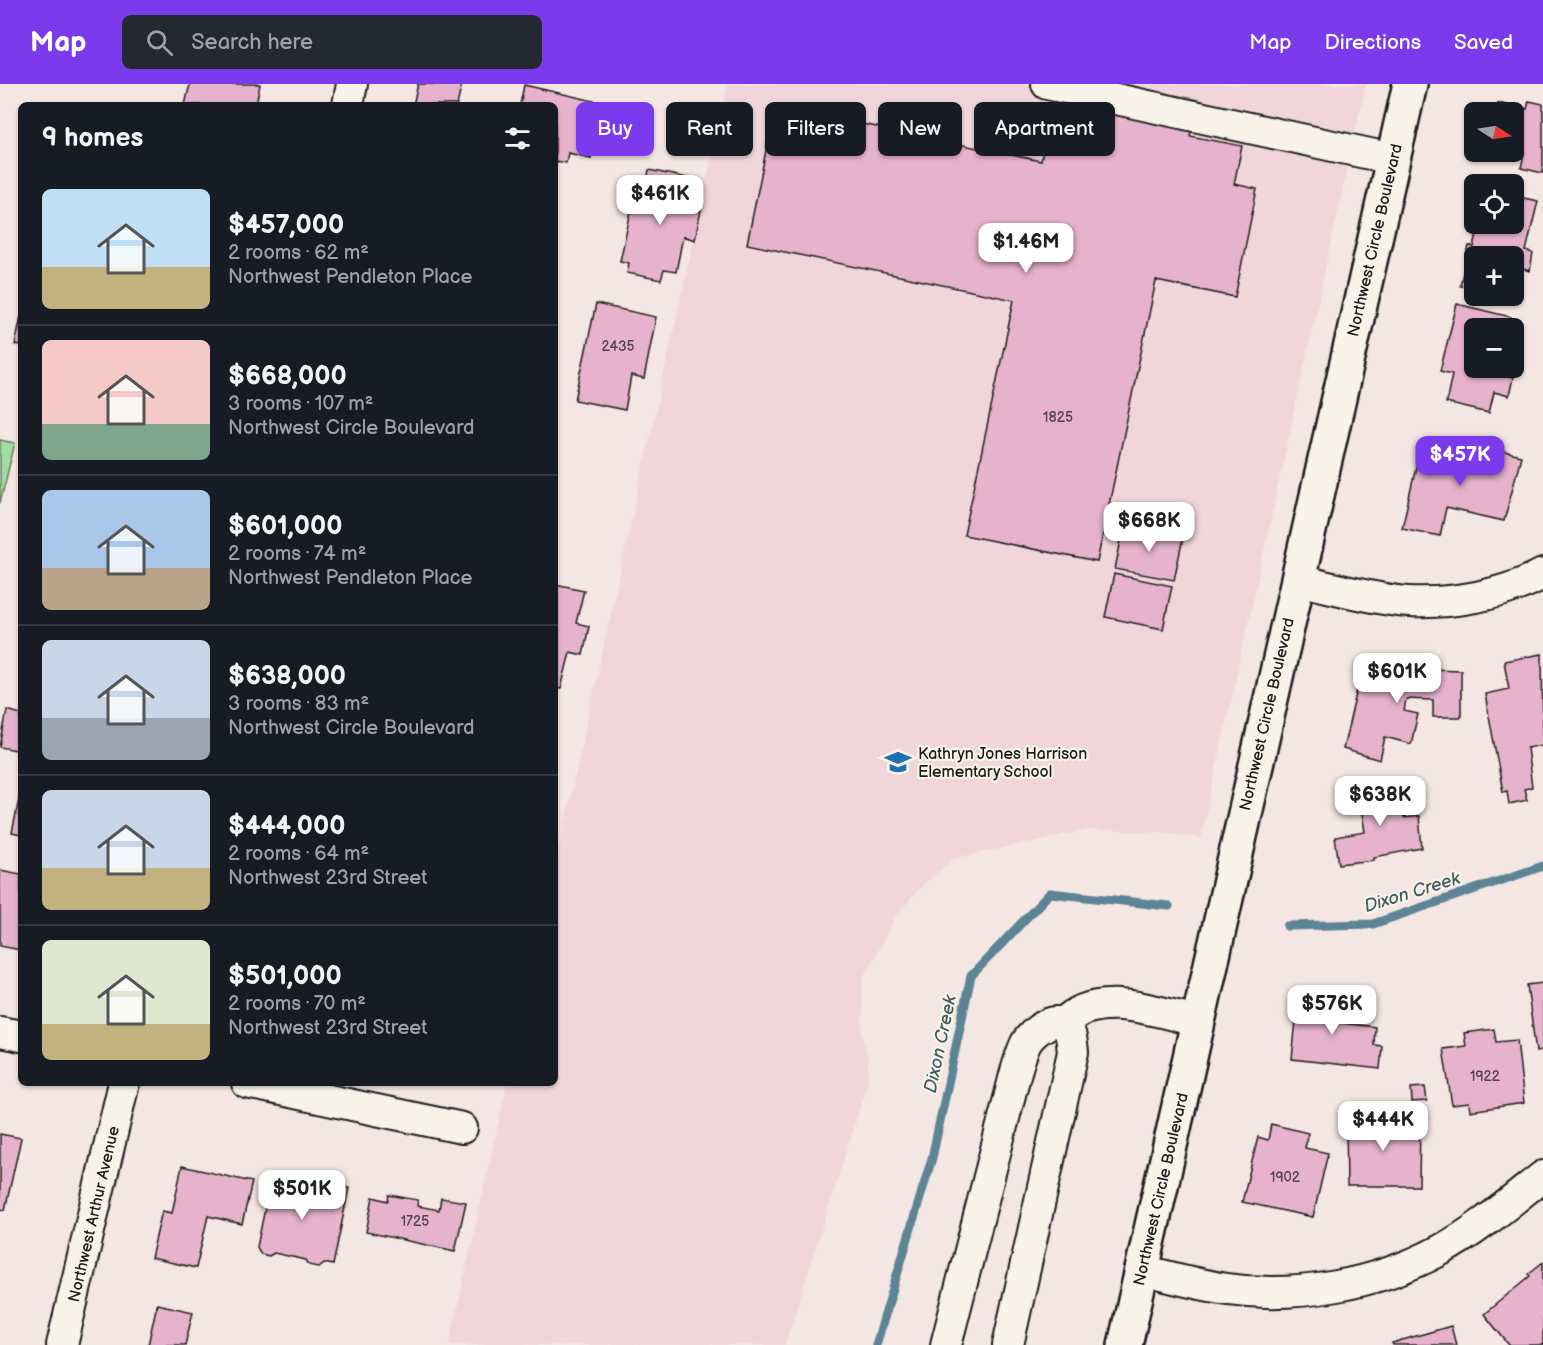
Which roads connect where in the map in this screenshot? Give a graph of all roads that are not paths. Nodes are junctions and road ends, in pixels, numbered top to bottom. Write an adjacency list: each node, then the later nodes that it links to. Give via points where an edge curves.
1 (352, 84): 4 (street)
2 (1047, 84): 5 (street)
3 (1410, 84): 5 (main road, Northwest Circle Boulevard)
4 (349, 102)
5 (1393, 159): 7 (main road, Northwest Circle Boulevard)
6 (1543, 574): 7 (street, via 1494,593 1458,600 1408,602)
7 (1297, 580): 8 (main road, Northwest Circle Boulevard)
8 (1197, 1021): 9 (street, via 1109,1004 1072,1013); 16 (main road, Northwest Circle Boulevard)
9 (1063, 1024): 18 (street, via 1047,1025 1026,1043); 19 (street, via 1068,1028 1073,1052 1070,1076)
10 (0, 1032): 11 (street)
11 (18, 1035)
12 (123, 1086): 17 (street, Northwest Arthur Avenue)
13 (261, 1086): 14 (street)
14 (462, 1128)
15 (1543, 1176): 16 (street, via 1496,1214 1440,1251 1378,1277 1269,1292 1226,1289)
16 (1142, 1270): 20 (main road, Northwest Circle Boulevard)
17 (62, 1345)
18 (946, 1345)
19 (1008, 1345)
20 (1125, 1345)

